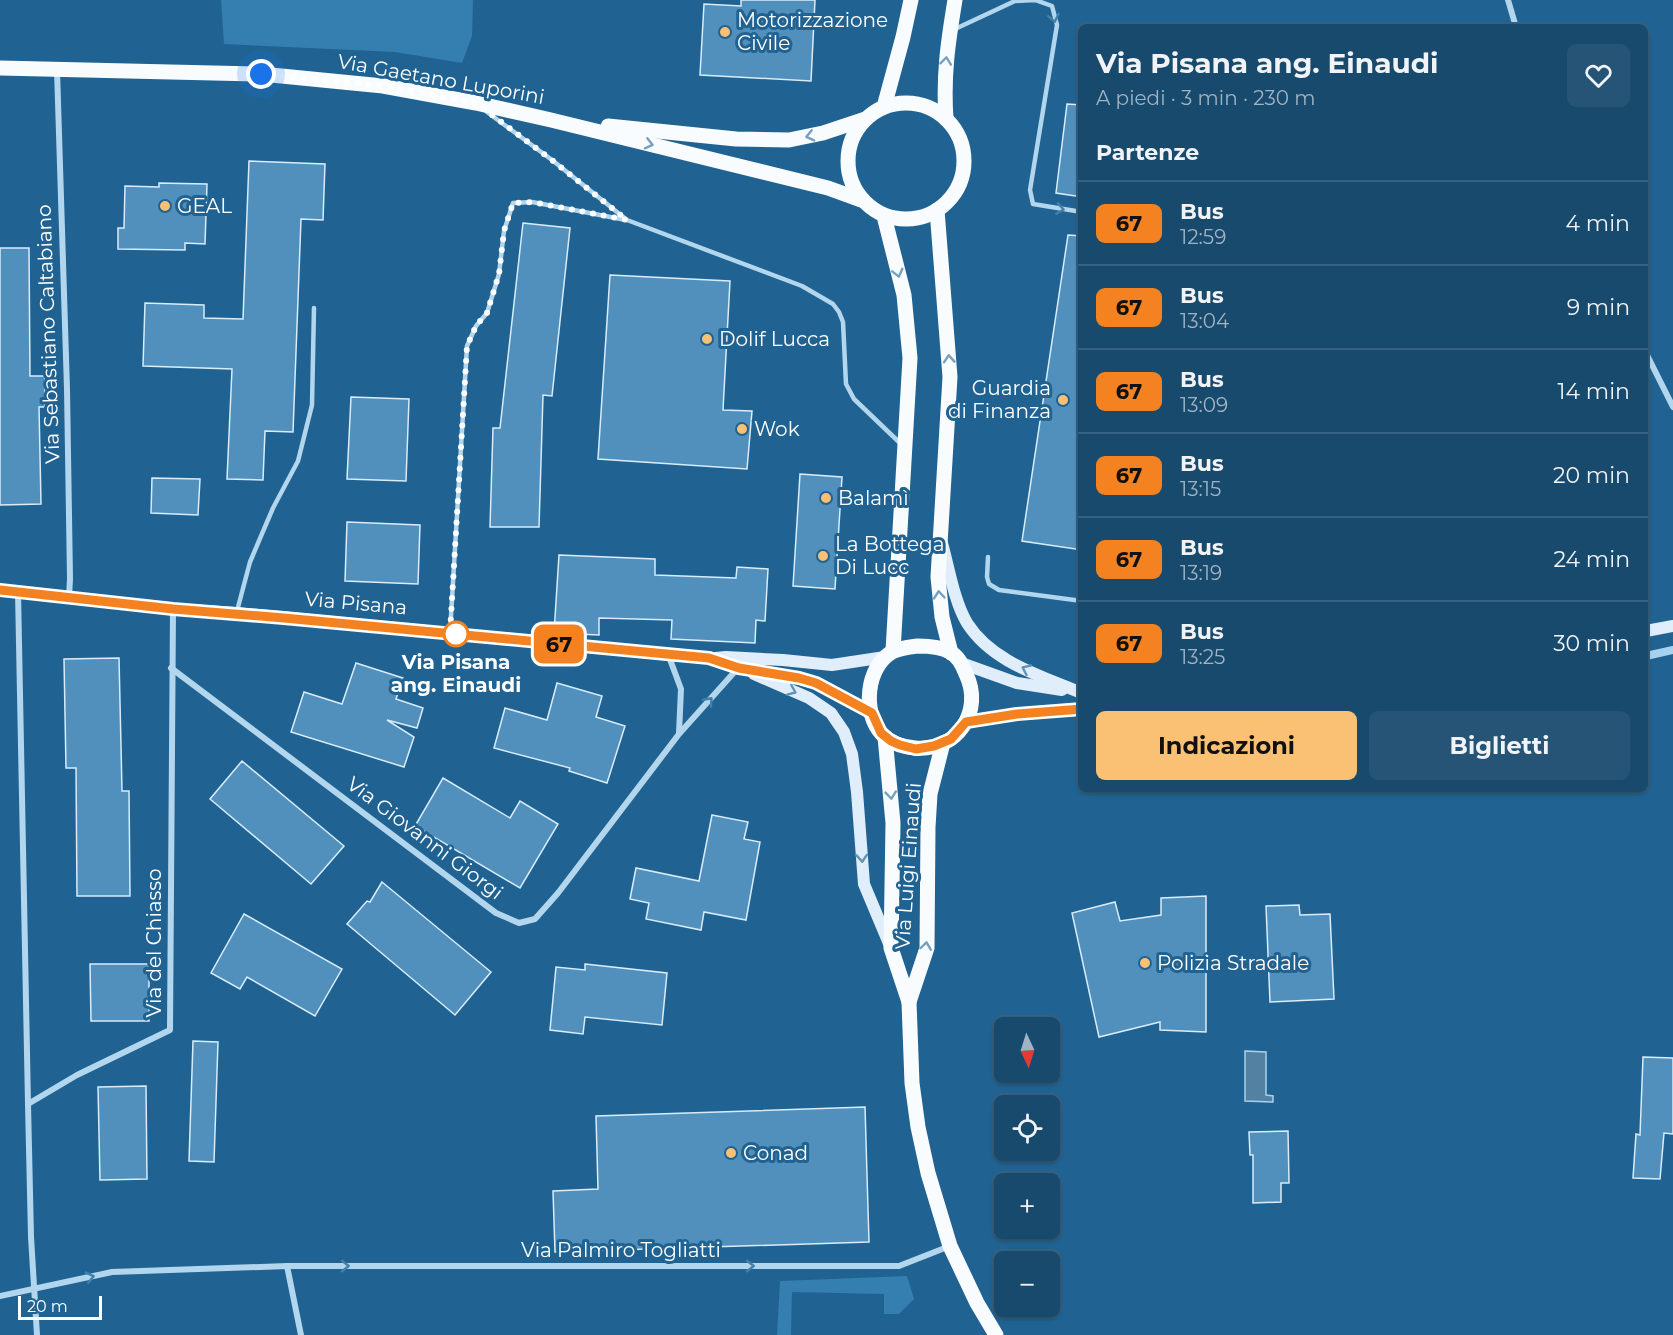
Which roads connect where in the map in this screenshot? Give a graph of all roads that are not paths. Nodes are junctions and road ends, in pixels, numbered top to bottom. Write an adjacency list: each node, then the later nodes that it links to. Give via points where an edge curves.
1 (911, 0): 9 (main road)
2 (955, 0): 5 (main road)
3 (1508, 0): 4 (street)
4 (1515, 24)
5 (950, 31): 11 (main road, one-way to 5, via 944,77); 15 (lane, one-way to 15, via 1015,1 1035,0 1052,6 1057,25 1030,190 1033,204)
6 (0, 68): 7 (main road, Via Gaetano Luporini)
7 (57, 69): 8 (main road, Via Gaetano Luporini, via 272,75 383,86); 26 (street, Via Sebastiano Caltabiano)
8 (476, 103): 12 (main road, Via Gaetano Luporini); 17 (lane)
9 (884, 107): 10 (main road, Via Gaetano Luporini); 11 (main road, Via Gaetano Luporini, via 918,104)
10 (866, 118): 12 (main road, Via Gaetano Luporini, one-way to 12, via 789,140 736,139); 13 (main road, Via Gaetano Luporini, via 854,133 848,150 847,168)
11 (946, 119): 14 (main road, Via Gaetano Luporini, via 961,141 964,168 955,194)
12 (551, 120): 13 (main road, Via Gaetano Luporini, one-way to 13, via 828,188)
13 (861, 200): 16 (main road, Via Gaetano Luporini)
14 (937, 210): 16 (main road, Via Gaetano Luporini, via 910,220); 22 (main road, one-way to 14, via 950,377)
15 (1078, 211)
16 (884, 216): 21 (main road, one-way to 21, via 904,295 909,336)
17 (627, 220): 21 (lane, via 802,286 833,304 843,322 848,390); 32 (lane, via 532,202 513,203 487,313 467,346)
18 (314, 308): 29 (lane, via 312,405 298,461 250,562)
19 (1648, 357): 20 (street)
20 (1673, 407)
21 (906, 449): 34 (main road)
22 (941, 539): 36 (main road, one-way to 22, via 940,603); 39 (main road, one-way to 22, via 1000,657 982,642 967,622 959,602)
23 (988, 557): 27 (lane, via 989,584 999,590)
24 (0, 590): 25 (main road, Via Pisana)
25 (18, 592): 26 (main road, Via Pisana); 49 (street)
26 (69, 597): 28 (main road, Via Pisana)
27 (1078, 600)
28 (173, 609): 29 (main road, Via Pisana); 37 (street, Via del Chiasso)
29 (237, 613): 32 (main road, Via Pisana)
30 (1673, 626): 31 (main road)
31 (1648, 631)
32 (450, 633): 33 (main road, Via Pisana)
33 (668, 654): 35 (main road, Via Pisana); 44 (street, via 681,689)
34 (889, 654): 35 (main road, Via Pisana, via 832,665 748,657); 36 (main road, Via Pisana, via 931,646); 42 (main road, via 872,678)
35 (709, 658): 38 (main road, Via Pisana)
36 (956, 658): 40 (main road, Via Pisana, via 1017,683); 43 (main road, via 968,677 973,700)
37 (171, 668): 44 (street, Via Giovanni Giorgi, via 496,912 519,922 535,919 558,893); 49 (street, Via del Chiasso, via 170,1030)
38 (739, 668): 42 (main road, Via Pisana, via 816,683); 44 (street, Via Giovanni Giorgi, one-way to 38); 47 (main road, one-way to 47, via 809,698 831,713 844,732 852,754 864,884)
39 (1078, 691)
40 (1078, 692)
41 (1078, 709): 43 (main road)
42 (872, 713): 45 (main road)
43 (966, 722): 46 (main road)
44 (679, 734)
45 (885, 737): 46 (main road, via 916,749); 47 (main road, Via Luigi Einaudi, one-way to 47, via 894,823)
46 (944, 743): 48 (main road, Via Luigi Einaudi, one-way to 46, via 927,948 930,794)
47 (891, 948): 48 (main road, Via Luigi Einaudi)
48 (909, 1002): 50 (main road, Via Luigi Einaudi, via 918,1127)
49 (28, 1104): 52 (street)
50 (950, 1246): 51 (street, Via Palmiro Togliatti, one-way to 50, via 898,1266); 56 (main road, Via Luigi Einaudi)
51 (287, 1266): 52 (street, Via Palmiro Togliatti, one-way to 51, via 112,1272); 55 (street)
52 (33, 1290): 53 (street, Via Palmiro Togliatti); 54 (street)
53 (0, 1296)
54 (37, 1335)
55 (301, 1335)
56 (996, 1335)

